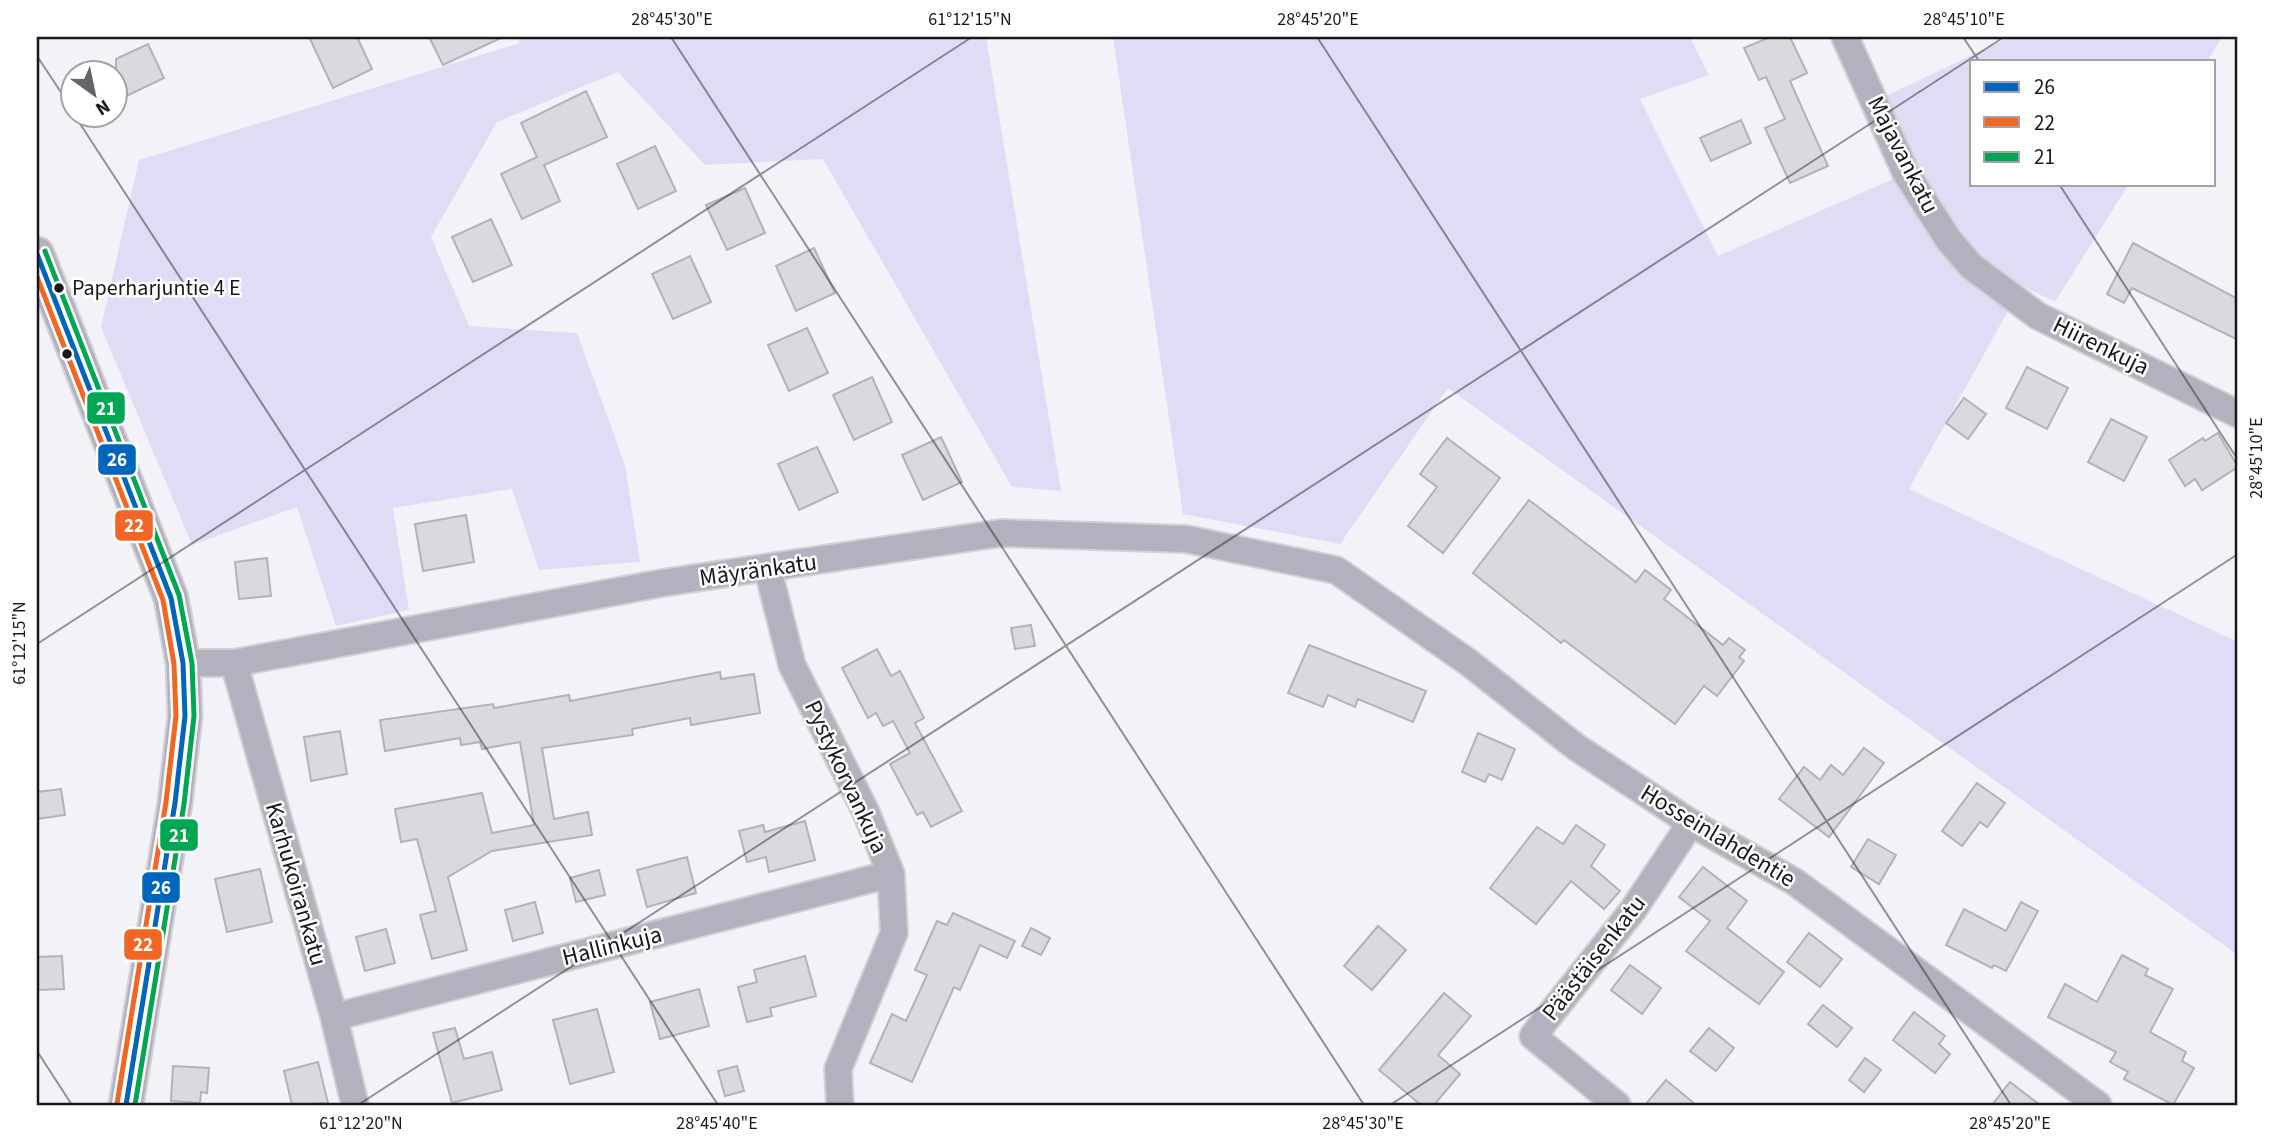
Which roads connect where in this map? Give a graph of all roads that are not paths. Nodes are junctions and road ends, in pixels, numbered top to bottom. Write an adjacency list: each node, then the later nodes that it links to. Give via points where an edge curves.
1 (1845, 37): 3 (street, Majavankatu, via 1906,173)
2 (37, 254): 7 (street, via 172,597)
3 (1971, 266): 4 (street, Hiirenkuja, via 2038,316)
4 (2238, 414)
5 (768, 570): 6 (street, Mäyränkatu, via 1001,533 1186,539); 8 (street, Mäyränkatu, via 662,583); 10 (street, Pystykorvankuja, via 792,665 866,812)
6 (1336, 570): 9 (street, Hosseinlahdentie, via 1468,662 1576,747)
7 (183, 663): 8 (street, Mäyränkatu); 12 (street, via 185,716 175,803)
8 (234, 663): 11 (street, Karhukoirankatu)
9 (1691, 823): 15 (street, Päästäisenkatu, via 1633,910 1533,1036); 16 (street, Hosseinlahdentie, via 1795,882)
10 (891, 874): 11 (street, Hallinkuja); 14 (street, Pystykorvankuja, via 894,933 838,1069)
11 (334, 1017): 13 (street, Karhukoirankatu)
12 (126, 1105)
13 (355, 1105)
14 (840, 1105)
15 (1617, 1105)
16 (2098, 1105)

